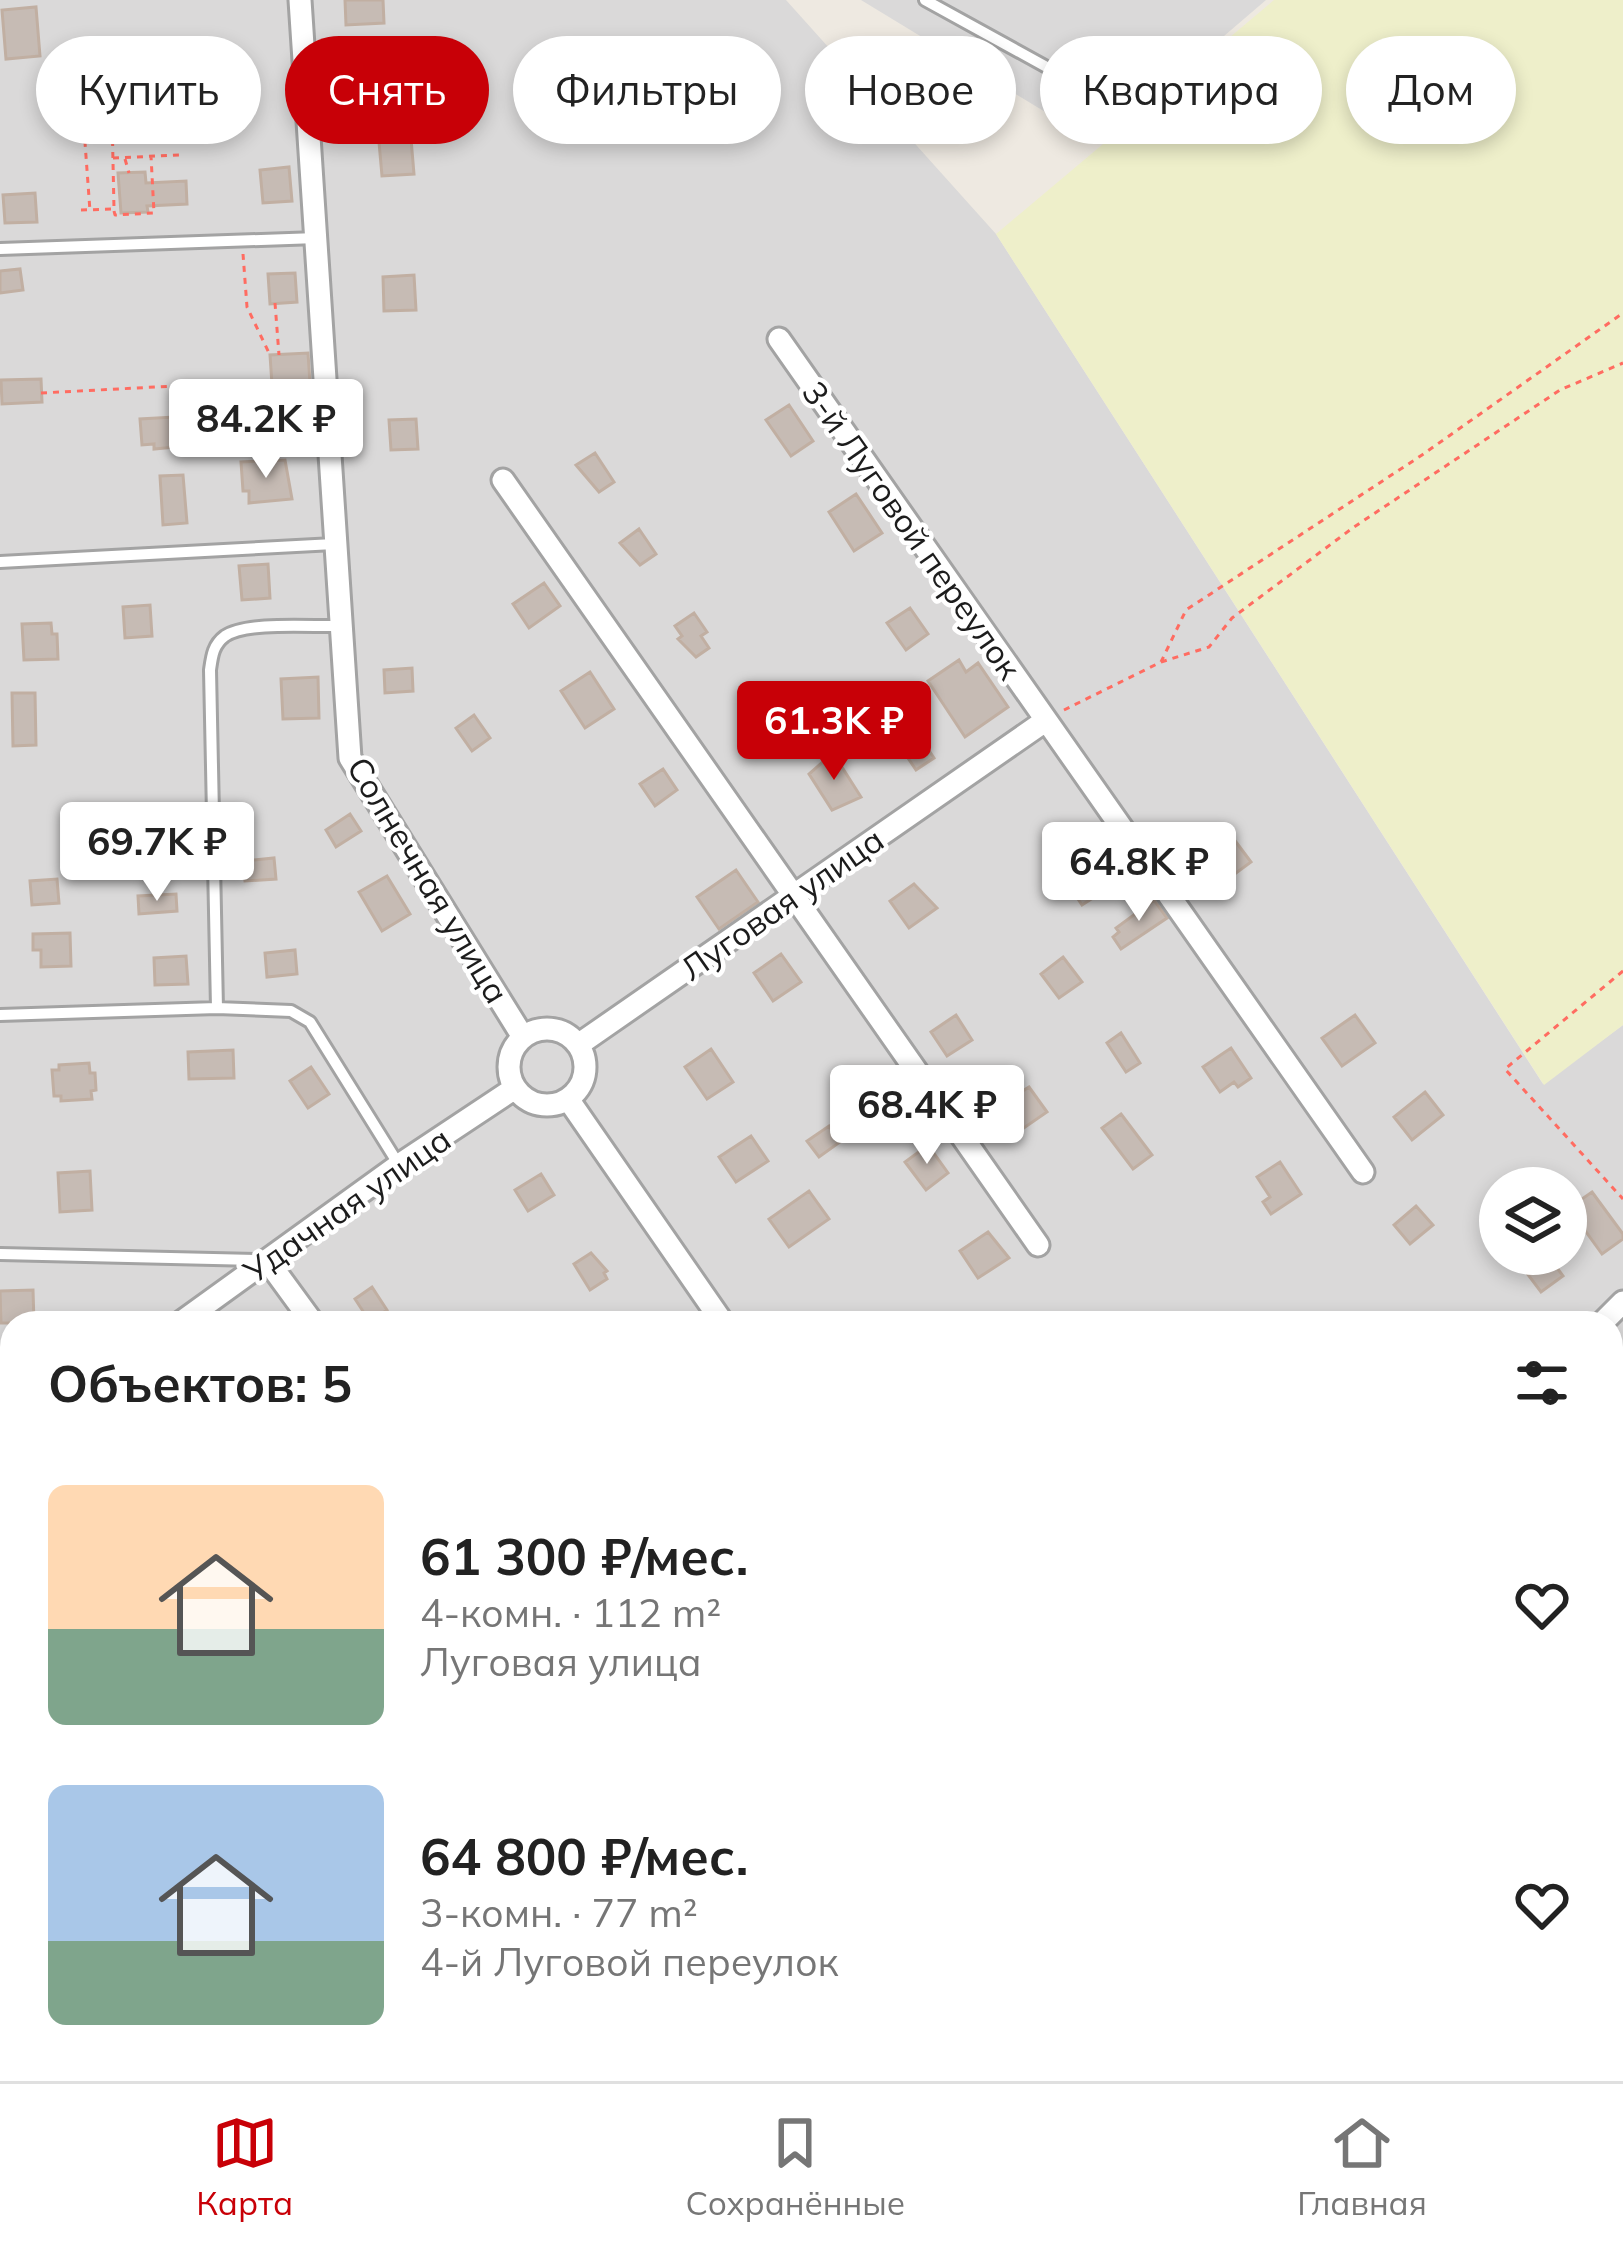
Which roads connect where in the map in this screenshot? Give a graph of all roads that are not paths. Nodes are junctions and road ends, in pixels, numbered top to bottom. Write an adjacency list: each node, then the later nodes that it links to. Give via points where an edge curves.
1 (300, 0): 4 (street, Солнечная улица)
2 (925, 0): 3 (lane)
3 (1040, 63)
4 (316, 238): 5 (lane); 8 (street, Солнечная улица)
5 (0, 249)
6 (779, 339): 11 (street, 3-й Луговой переулок)
7 (503, 480): 12 (street)
8 (338, 544): 9 (lane); 10 (street, Солнечная улица)
9 (0, 562)
10 (341, 626): 13 (lane, via 240,629 213,651); 15 (street, Солнечная улица, via 350,758)
11 (1046, 722): 12 (street, Луговая улица); 20 (street, 3-й Луговой переулок)
12 (794, 897): 16 (street, Луговая улица); 21 (street)
13 (218, 1008): 14 (lane); 19 (lane, via 291,1011 310,1022)
14 (0, 1015)
15 (524, 1037): 16 (street, via 558,1031); 17 (street, via 509,1061)
16 (578, 1045): 18 (street, via 585,1068)
17 (515, 1088): 18 (street, via 534,1103); 19 (street, Удачная улица)
18 (568, 1099): 26 (street)
19 (400, 1166): 23 (street, Удачная улица)
20 (1363, 1172)
21 (1038, 1245)
22 (0, 1254): 23 (lane)
23 (267, 1261): 24 (street, Удачная улица); 25 (street)
24 (197, 1311)
25 (304, 1311)
26 (715, 1311)

